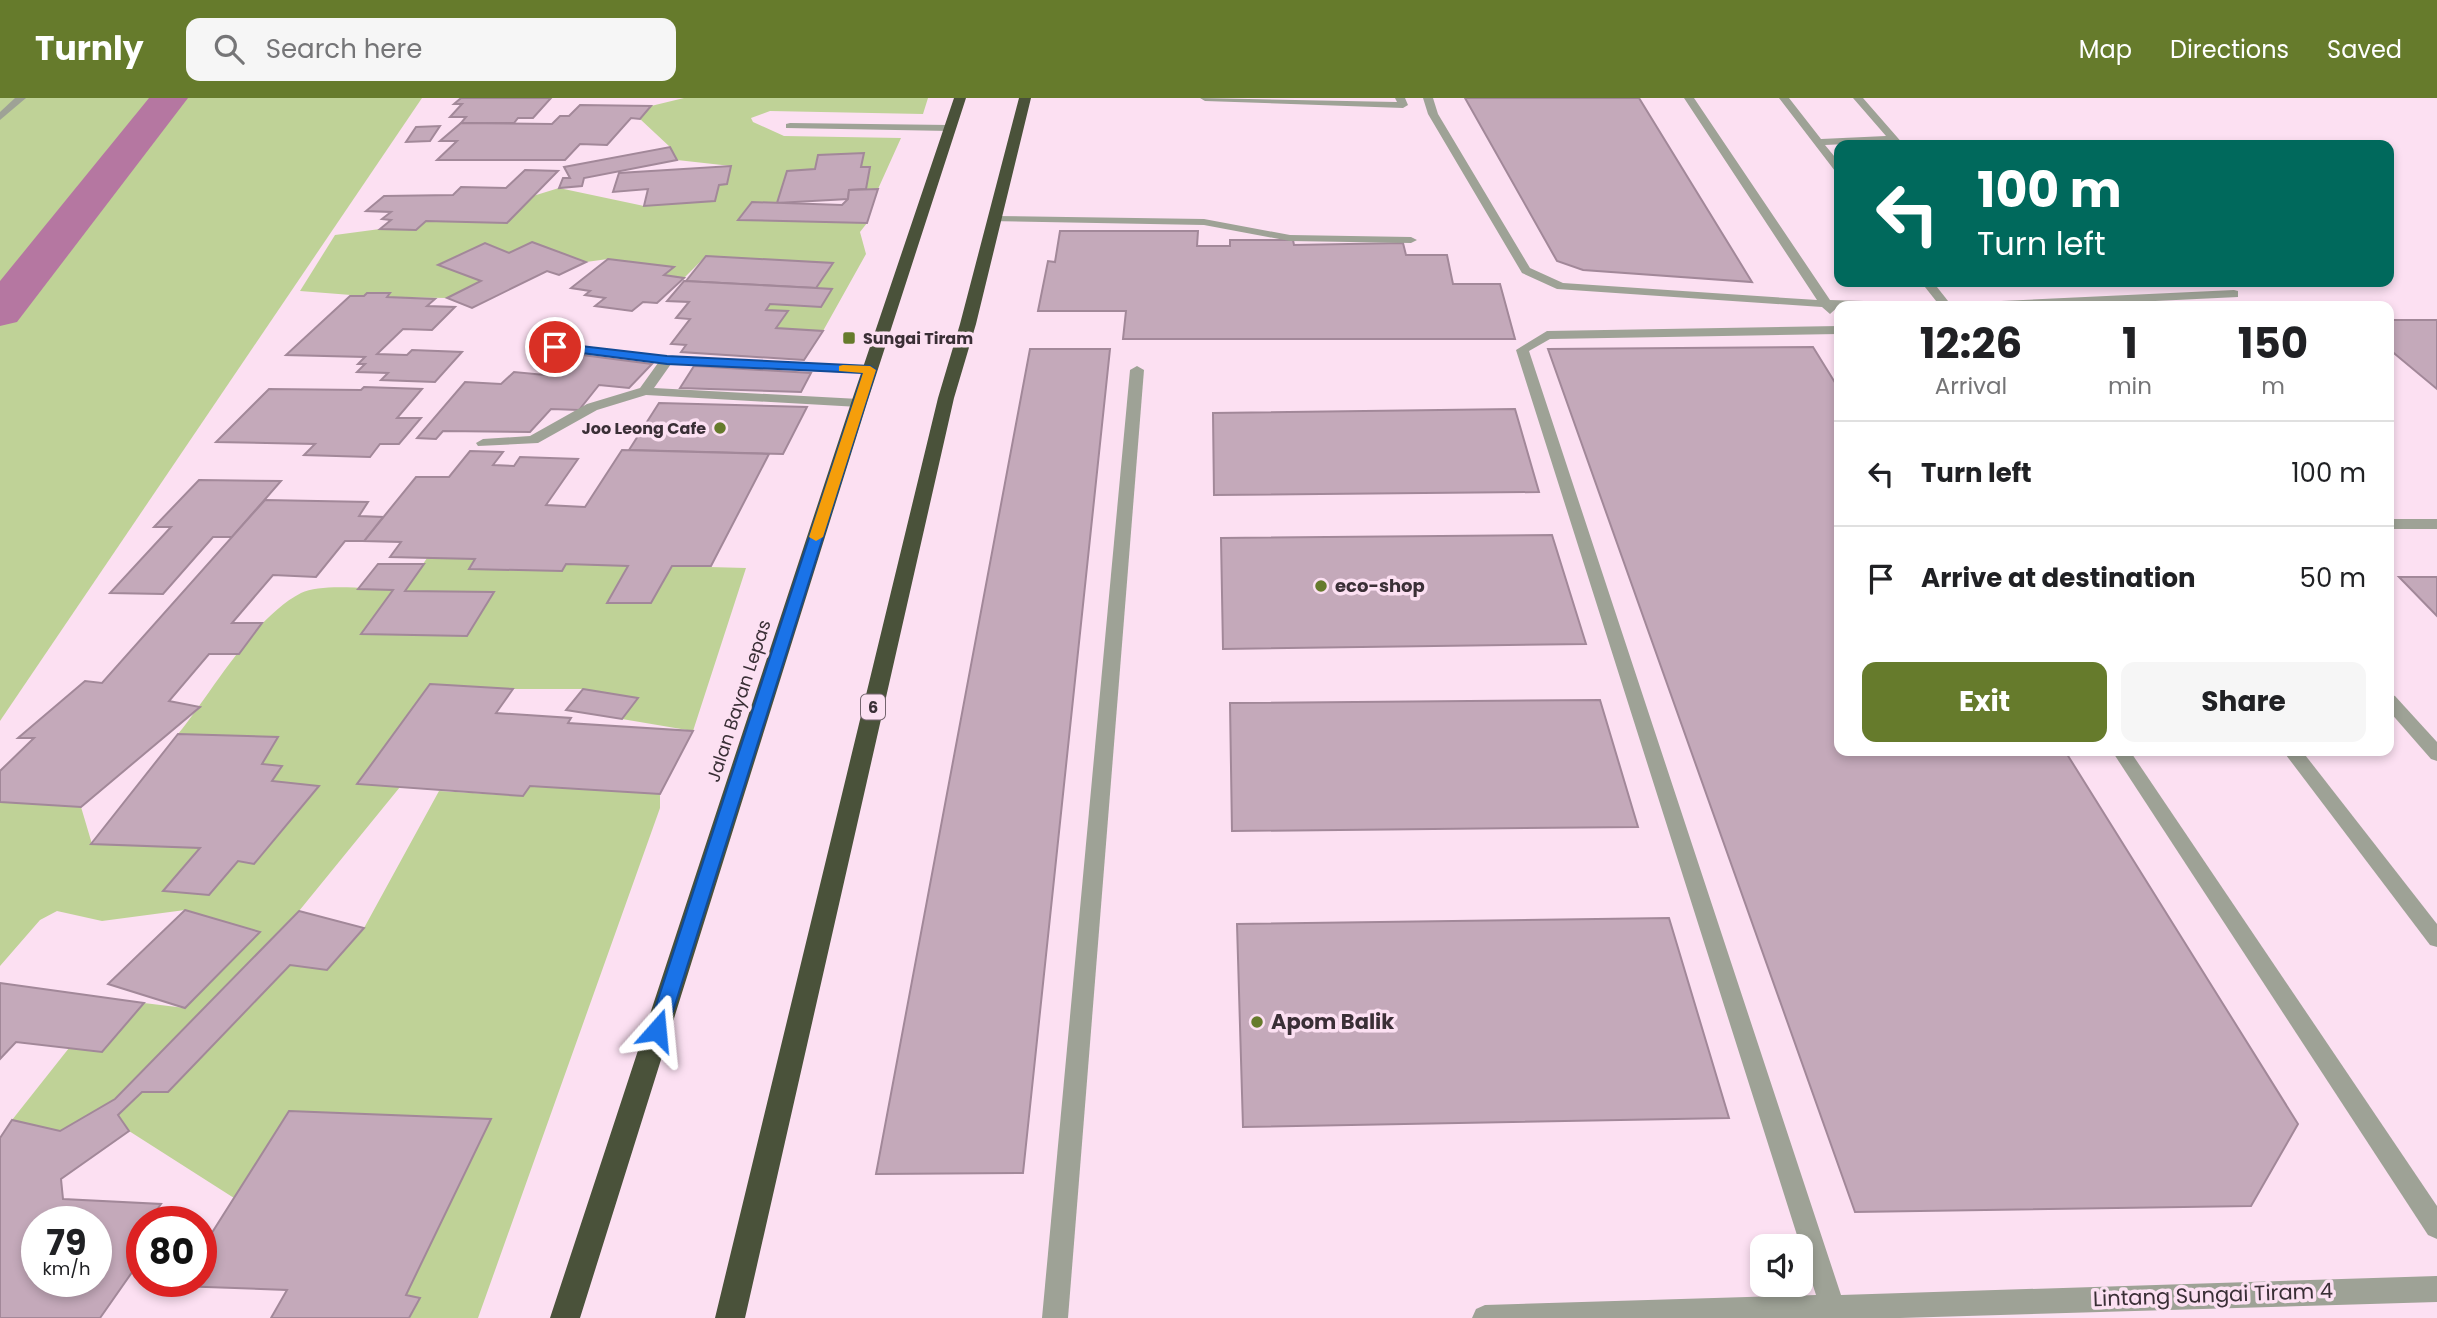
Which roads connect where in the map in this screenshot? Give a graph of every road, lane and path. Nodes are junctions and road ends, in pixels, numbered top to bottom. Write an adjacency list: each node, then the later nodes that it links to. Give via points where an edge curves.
1 (21, 98): 10 (street)
2 (960, 98): 12 (highway, Jalan Bayan Lepas)
3 (1025, 98): 17 (highway, 6)
4 (1205, 98): 5 (street, via 1403,106)
5 (1401, 98)
6 (1428, 98): 23 (street, via 1433,114 1526,270 1561,286)
7 (1689, 98): 23 (street)
8 (1784, 98): 14 (street)
9 (1858, 98): 13 (street)
10 (0, 117)
11 (790, 126): 12 (street)
12 (950, 128): 29 (highway, Jalan Bayan Lepas)
13 (1895, 140)
14 (1818, 142): 15 (street); 16 (street)
15 (1834, 142)
16 (1834, 163)
17 (992, 219): 18 (street, via 1204,222 1290,238); 46 (highway, 6, via 939,425)
18 (1411, 240)
19 (1931, 287): 21 (street)
20 (2234, 294): 22 (street)
21 (1942, 301)
22 (2085, 301)
23 (1825, 304): 24 (street); 25 (street)
24 (1834, 304)
25 (1834, 319)
26 (1834, 327): 43 (street, via 1548,335 1522,350)
27 (555, 347): 28 (street)
28 (667, 360): 29 (street); 31 (street)
29 (870, 370): 32 (highway, Jalan Bayan Lepas)
30 (1137, 370): 47 (street)
31 (645, 391): 32 (street); 33 (street, via 592,407 534,440)
32 (859, 403): 45 (highway, Jalan Bayan Lepas)
33 (483, 443)
34 (2394, 524): 35 (street)
35 (2437, 524)
36 (2394, 706): 37 (street)
37 (2437, 754)
38 (2124, 756): 41 (street)
39 (2296, 756): 40 (street)
40 (2437, 939)
41 (2437, 1227)
42 (2437, 1289): 44 (street, Lintang Sungai Tiram 4)
43 (1833, 1308): 44 (street, Lintang Sungai Tiram 4); 48 (street, Lintang Sungai Tiram 4)
44 (1872, 1312)
45 (565, 1318)
46 (730, 1318)
47 (1055, 1318)
48 (1485, 1318)

